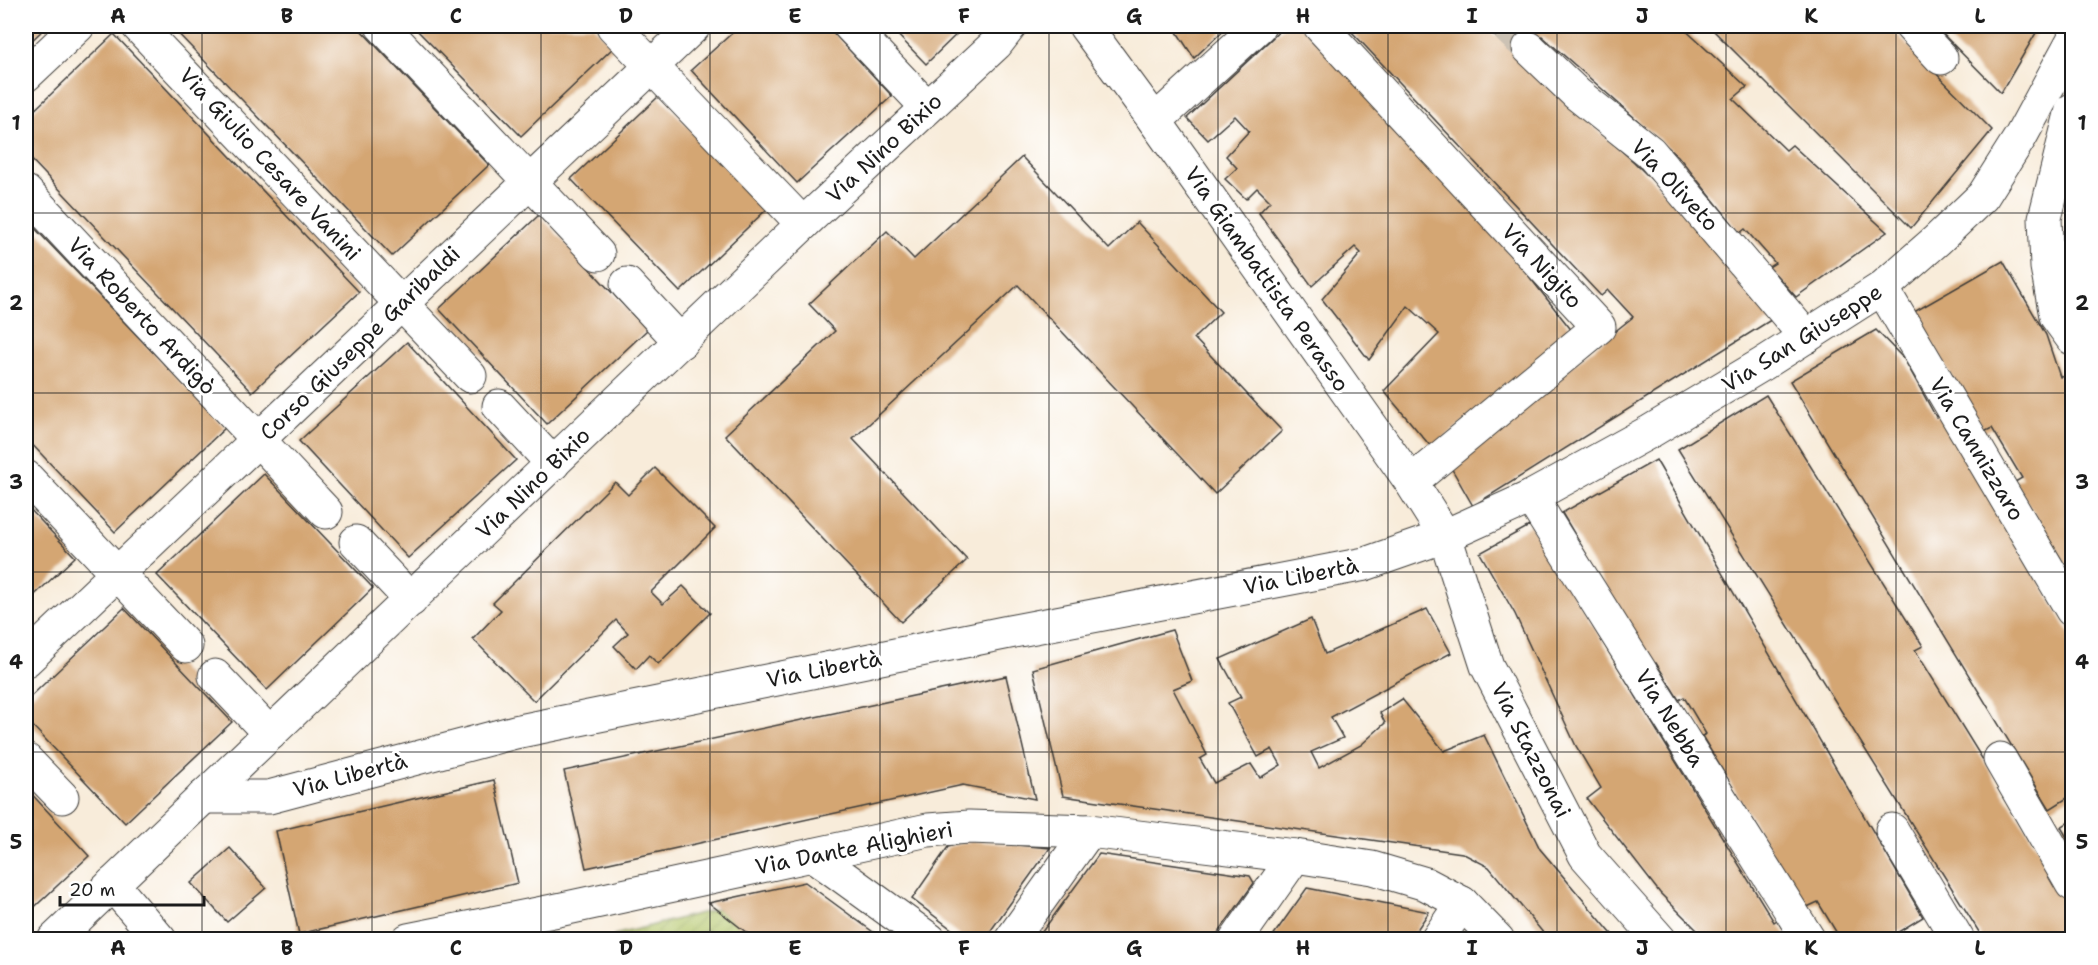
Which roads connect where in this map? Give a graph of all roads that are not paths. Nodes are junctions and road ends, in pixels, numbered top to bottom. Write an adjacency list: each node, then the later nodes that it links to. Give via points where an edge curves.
1 (78, 26): 16 (street)
2 (138, 26): 27 (street, Via Giulio Cesare Vanini)
3 (382, 26): 20 (street)
4 (614, 26): 15 (street)
5 (694, 26): 15 (street, Corso Giuseppe Garibaldi)
6 (850, 26): 17 (street)
7 (1010, 26): 17 (street, Via Nino Bixio, via 996,44)
8 (1085, 26): 19 (street, Via Giambattista Perasso)
9 (1258, 26): 19 (street)
10 (1320, 26): 36 (street, Via Nigito, via 1599,327)
11 (1911, 26): 13 (street)
12 (1529, 48): 28 (street, Via Oliveto, via 1576,94 1650,152)
13 (1941, 58)
14 (2069, 65): 26 (street, Via San Giuseppe, via 1983,196)
15 (652, 66): 20 (street, Corso Giuseppe Garibaldi); 23 (street)
16 (26, 75)
17 (927, 107): 23 (street, Via Nino Bixio)
18 (2073, 110): 21 (street)
19 (1155, 121): 36 (street, Via Giambattista Perasso)
20 (530, 181): 24 (street); 27 (street, Corso Giuseppe Garibaldi)
21 (2064, 185): 29 (street, via 2045,218 2047,267 2056,316)
22 (26, 192): 33 (street, Via Roberto Ardigò)
23 (803, 224): 30 (street, Via Nino Bixio)
24 (598, 254)
25 (627, 284): 30 (street)
26 (1882, 288): 28 (street, Via San Giuseppe); 43 (street, Via Cannizzaro)
27 (401, 303): 31 (street, Via Giulio Cesare Vanini); 33 (street, Corso Giuseppe Garibaldi)
28 (1806, 337): 37 (street, Via San Giuseppe, via 1651,431)
29 (2073, 338)
30 (681, 342): 34 (street, Via Nino Bixio)
31 (470, 376)
32 (499, 406): 34 (street)
33 (258, 439): 38 (street, Via Roberto Ardigò); 41 (street, Corso Giuseppe Garibaldi)
34 (553, 464): 42 (street, Via Nino Bixio)
35 (26, 477): 41 (street)
36 (1412, 482): 39 (street, Via Giambattista Perasso)
37 (1531, 497): 39 (street, Via San Giuseppe); 68 (street, Via Nebba)
38 (326, 512)
39 (1444, 536): 51 (street, Via Libertà, via 1365,564 515,732 269,797); 67 (street, Via Stazzonai, via 1487,666 1585,855)
40 (356, 542): 42 (street)
41 (117, 573): 44 (street); 45 (street, Corso Giuseppe Garibaldi)
42 (411, 600): 47 (street, Via Nino Bixio)
43 (2073, 610)
44 (186, 646)
45 (26, 660)
46 (215, 676): 47 (street)
47 (270, 734): 51 (street, Via Nino Bixio)
48 (2000, 759): 57 (street)
49 (26, 760): 50 (street)
50 (62, 797)
51 (203, 797): 56 (street, Via Nino Bixio)
52 (1089, 831): 54 (street, Via Dante Alighieri, via 969,827 928,830); 55 (street, Via Dante Alighieri); 63 (street)
53 (1892, 831): 69 (street)
54 (813, 855): 61 (street, Via Dante Alighieri); 62 (street)
55 (1295, 856): 58 (street, Via Dante Alighieri, via 1372,868 1426,884); 64 (street)
56 (112, 884): 59 (street, Via Nino Bixio); 60 (street)
57 (2073, 884)
58 (1462, 903): 65 (street); 66 (street, Via Dante Alighieri)
59 (54, 939)
60 (160, 939)
61 (408, 939)
62 (930, 939)
63 (1011, 939)
64 (1236, 939)
65 (1437, 939)
66 (1498, 939)
67 (1660, 939)
68 (1809, 939)
69 (1958, 939)

